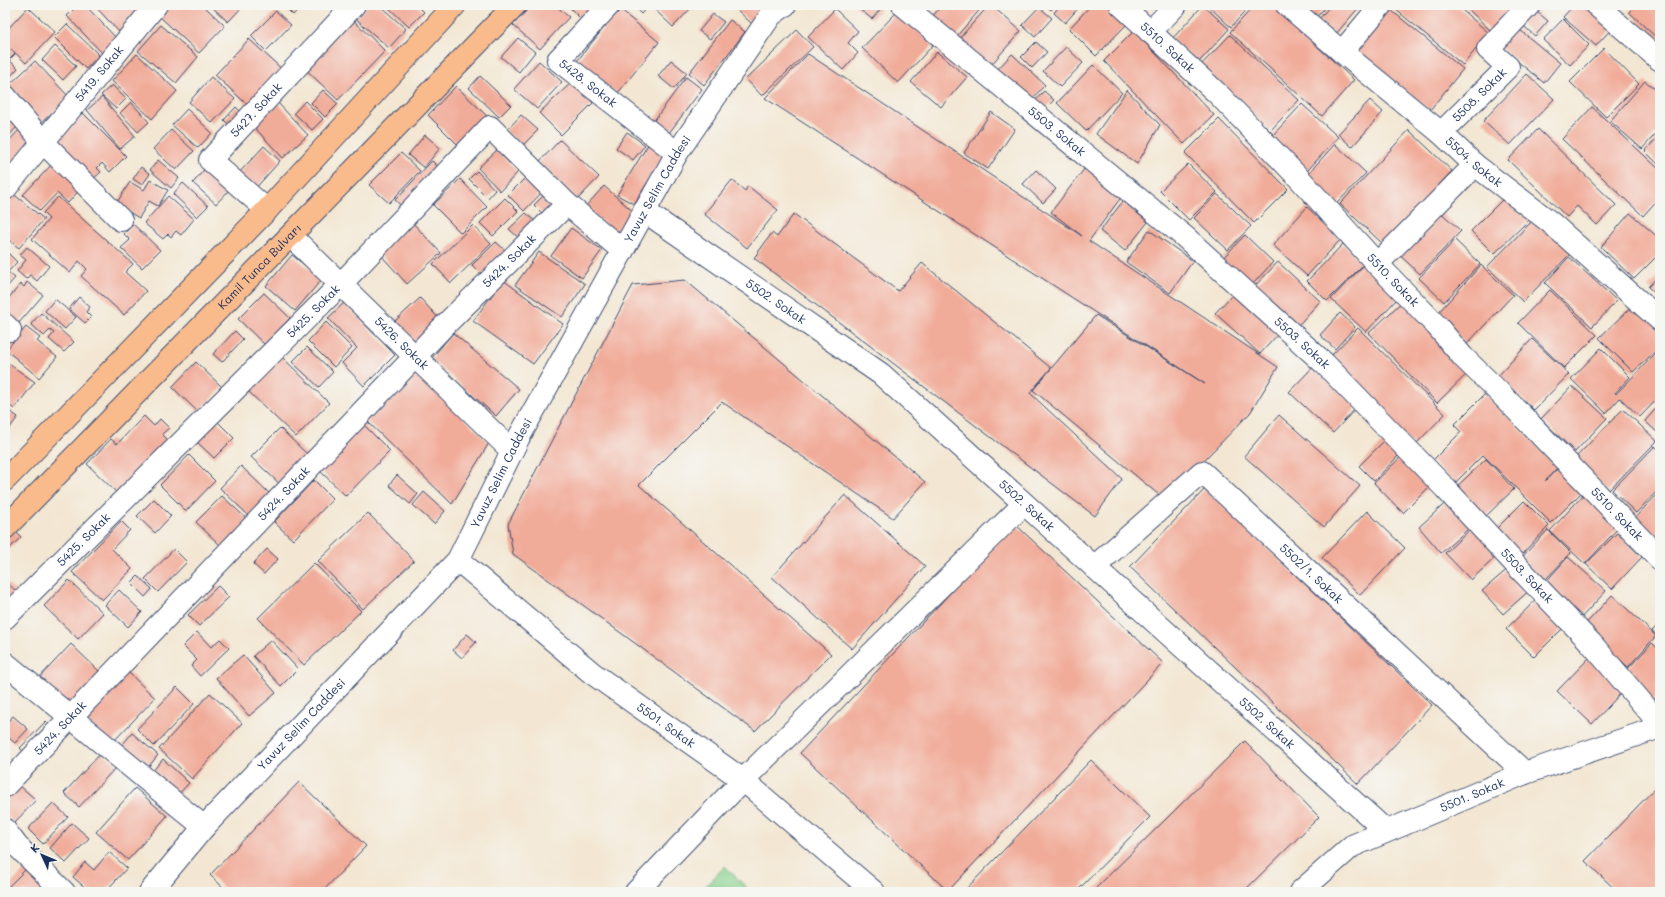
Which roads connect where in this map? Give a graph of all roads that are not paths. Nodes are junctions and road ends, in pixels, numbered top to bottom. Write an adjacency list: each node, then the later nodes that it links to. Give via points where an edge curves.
1 (156, 5): 21 (street, 5419. Sokak)
2 (354, 5): 26 (street, 5427. Sokak, via 210,160)
3 (455, 5): 26 (main road)
4 (515, 5): 29 (main road, Kamil Tunca Bulvarı)
5 (609, 5): 22 (street, 5428. Sokak, via 558,60)
6 (785, 5): 22 (street, Yavuz Selim Caddesi, via 771,15)
7 (903, 5): 45 (street, 5503. Sokak, via 1185,236 1325,364 1591,643)
8 (1121, 5): 14 (street, 5510. Sokak)
9 (1176, 5): 14 (street)
10 (1287, 5): 15 (street, 5504. Sokak)
11 (1381, 5): 15 (street)
12 (1529, 5): 20 (street, 5508. Sokak, via 1488,49 1508,67)
13 (1596, 5): 16 (street)
14 (1150, 32): 31 (street, 5510. Sokak, via 1218,94)
15 (1342, 52): 20 (street, 5504. Sokak)
16 (1660, 60)
17 (1660, 71): 18 (street, via 1657,73)
18 (1660, 76)
19 (5, 96): 21 (street)
20 (1441, 133): 23 (street, 5504. Sokak)
21 (42, 142): 24 (street, 5419. Sokak); 28 (street)
22 (677, 153): 27 (street, Yavuz Selim Caddesi)
23 (1475, 165): 31 (street); 33 (street, 5504. Sokak, via 1550,222)
24 (5, 189)
25 (567, 204): 30 (street, 5425. Sokak); 32 (street, 5425. Sokak, via 490,127); 34 (street, 5424. Sokak)
26 (267, 210): 36 (main road)
27 (644, 211): 30 (street, Yavuz Selim Caddesi); 37 (street, 5502. Sokak, via 881,374)
28 (121, 220)
29 (291, 236): 32 (street, 5426. Sokak); 38 (main road, Kamil Tunca Bulvarı)
30 (622, 250): 35 (street, Yavuz Selim Caddesi)
31 (1377, 264): 39 (street, 5510. Sokak, via 1463,357)
32 (341, 284): 34 (street, 5426. Sokak); 42 (street, 5425. Sokak)
33 (1660, 320)
34 (416, 357): 35 (street, 5426. Sokak); 44 (street, 5424. Sokak)
35 (512, 451): 40 (street, Yavuz Selim Caddesi)
36 (5, 480)
37 (1024, 504): 41 (street, 5502. Sokak); 47 (street)
38 (5, 528)
39 (1660, 559)
40 (458, 560): 47 (street, 5501. Sokak, via 592,673); 49 (street, Yavuz Selim Caddesi)
41 (1094, 567): 46 (street, 5502/1. Sokak, via 1202,472); 50 (street, 5502. Sokak)
42 (5, 618)
43 (5, 663): 44 (street)
44 (70, 717): 48 (street, 5424. Sokak); 49 (street)
45 (1660, 726): 46 (street, 5501. Sokak)
46 (1525, 773): 50 (street, 5501. Sokak)
47 (743, 780): 54 (street); 55 (street, 5501. Sokak)
48 (5, 786)
49 (204, 827): 52 (street, Yavuz Selim Caddesi)
50 (1386, 832): 56 (street, 5501. Sokak, via 1352,846)
51 (9, 845): 53 (street)
52 (160, 888)
53 (64, 892)
54 (636, 892)
55 (874, 892)
56 (1300, 892)

